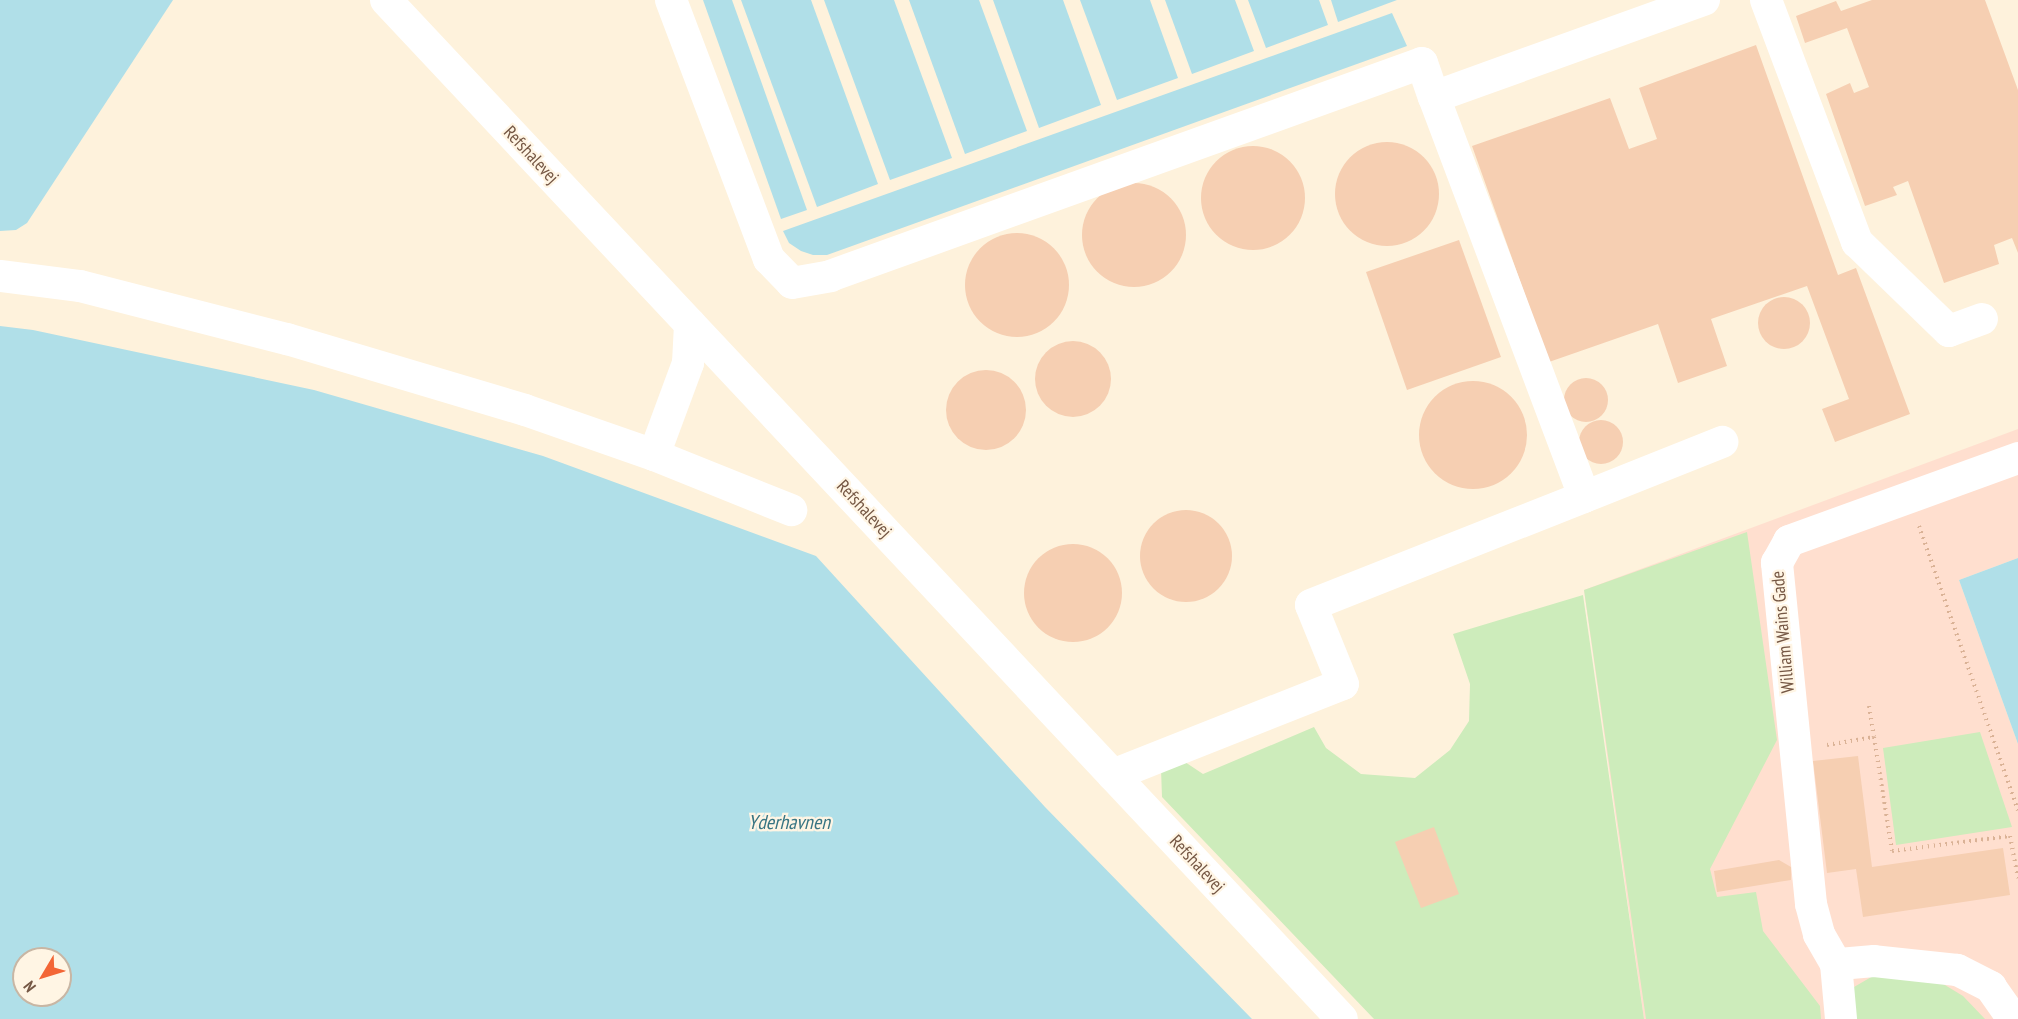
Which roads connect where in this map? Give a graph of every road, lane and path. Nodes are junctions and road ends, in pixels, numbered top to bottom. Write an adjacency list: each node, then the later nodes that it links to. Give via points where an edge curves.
1 (386, 0): 8 (street, Refshalevej)
2 (671, 0): 5 (street, via 769,259 792,283 830,276 1422,63)
3 (1704, 0): 5 (street)
4 (1766, 0): 7 (street, via 1857,242 1949,331)
5 (1434, 97): 12 (street)
6 (0, 276): 10 (street, via 80,286 287,339 525,410)
7 (1982, 319)
8 (690, 324): 10 (street, via 688,363); 18 (street, Refshalevej)
9 (1722, 442): 12 (street)
10 (654, 454): 14 (street)
11 (2018, 458): 13 (street, William Wains Gade)
12 (1584, 497): 18 (street, via 1311,606 1342,684)
13 (1909, 497): 17 (street, William Wains Gade, via 1789,541 1777,563); 19 (path)
14 (791, 510)
15 (1869, 706): 16 (path)
16 (1874, 737): 17 (path); 21 (path, via 1892,851)
17 (1794, 751): 23 (street, William Wains Gade, via 1811,904 1819,934)
18 (1113, 775): 24 (street, Refshalevej)
19 (2018, 810)
20 (2018, 835): 21 (path)
21 (2010, 836): 22 (path)
22 (2018, 878)
23 (1836, 964): 25 (street, William Wains Gade); 26 (street, via 1874,961 1957,970 1991,987)
24 (1342, 1019)
25 (1841, 1019)
26 (2013, 1019)

